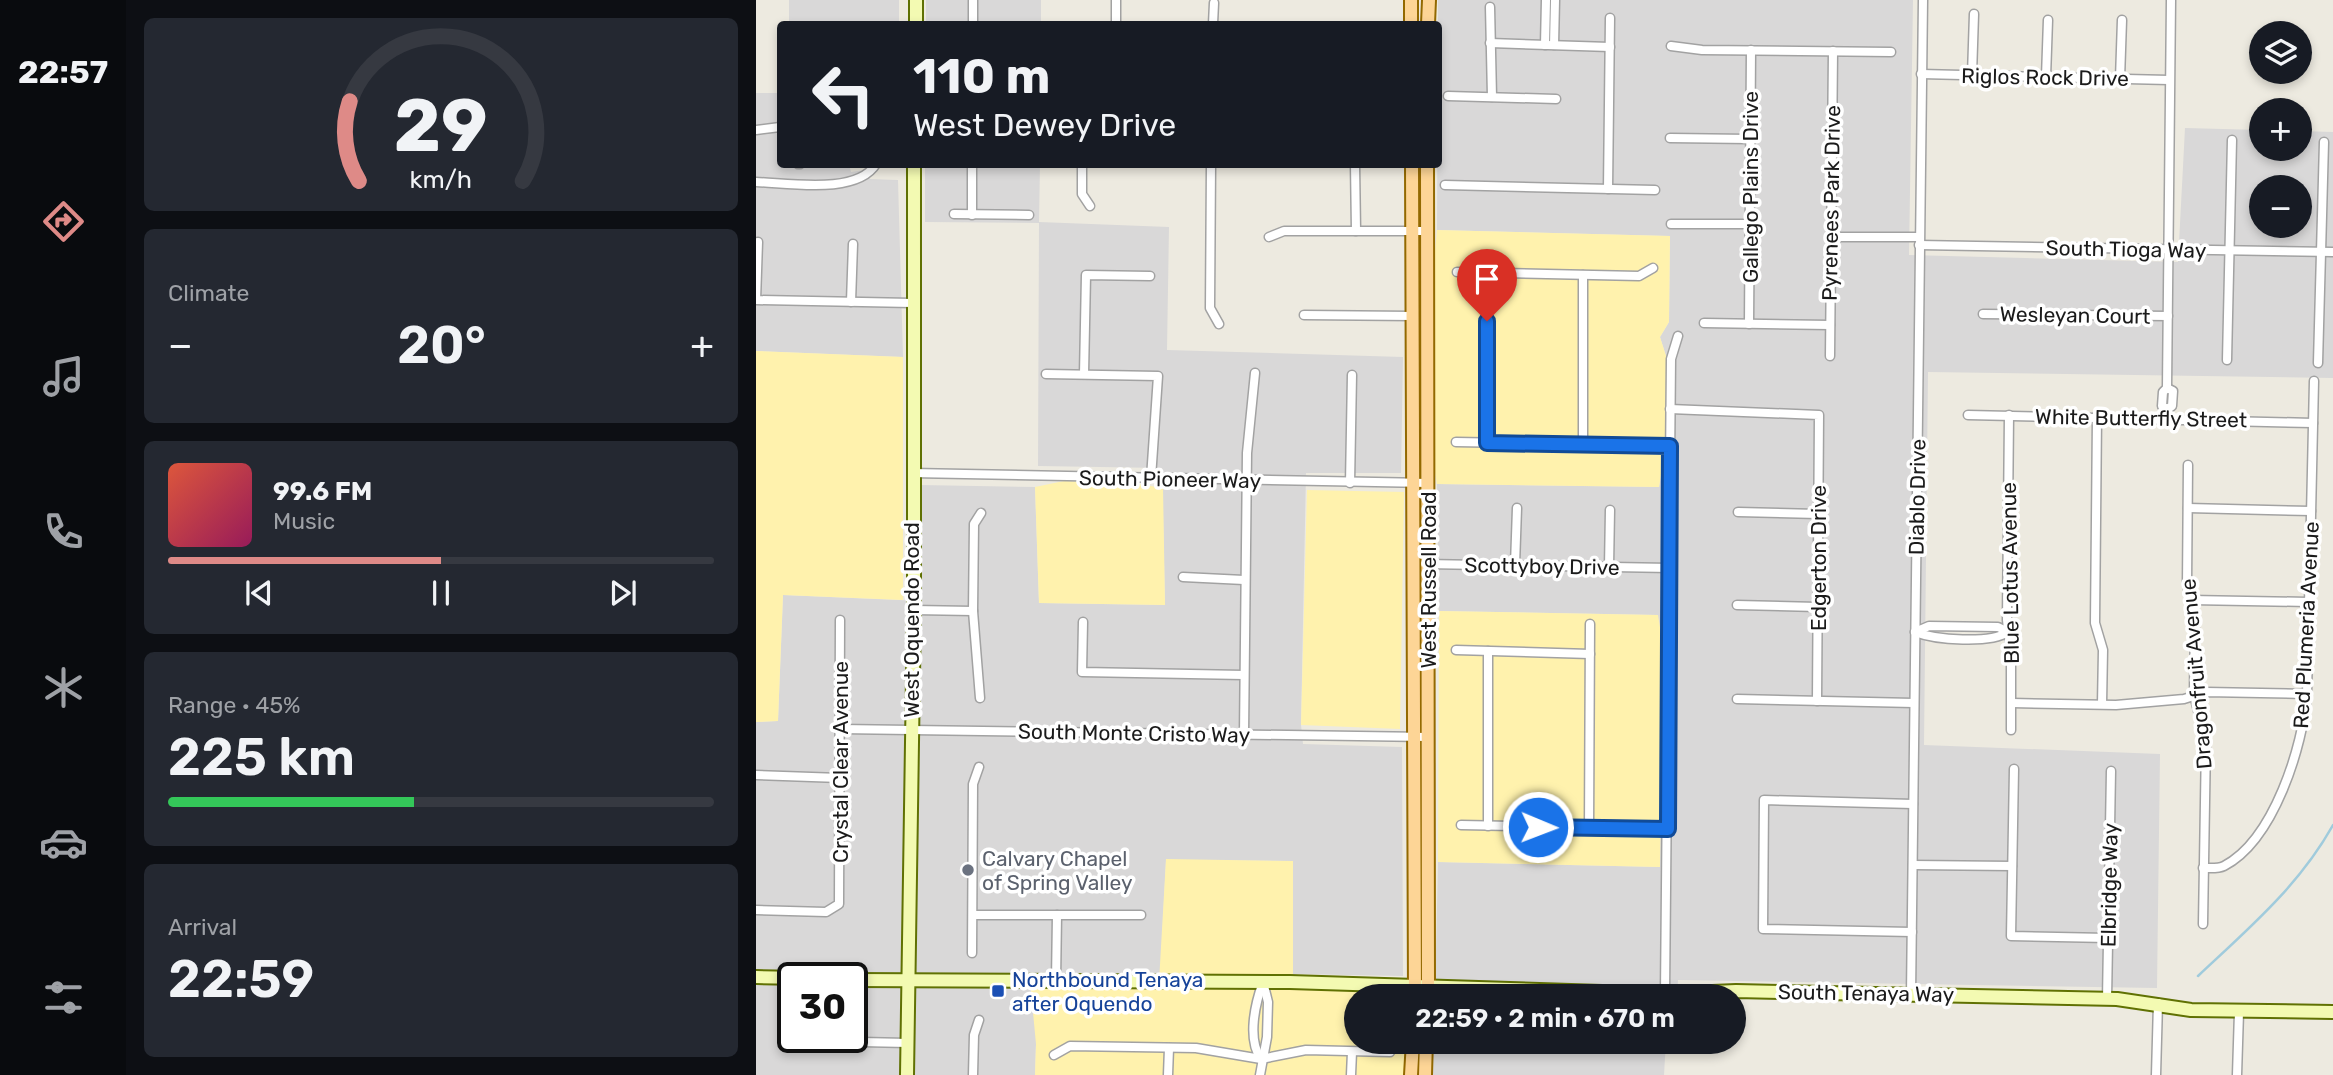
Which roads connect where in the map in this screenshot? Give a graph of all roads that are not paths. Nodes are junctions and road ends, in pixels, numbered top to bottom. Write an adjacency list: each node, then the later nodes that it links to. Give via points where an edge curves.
1 (916, 0): 16 (street)
2 (1116, 0): 18 (street)
3 (1411, 0): 20 (main road)
4 (1429, 0): 21 (main road)
5 (1546, 0): 23 (street)
6 (1555, 0): 23 (street)
7 (1923, 0): 29 (street, Diablo Drive)
8 (2171, 0): 33 (street)
9 (974, 1): 17 (street)
10 (1214, 3): 19 (street)
11 (1490, 7): 22 (street)
12 (1974, 14): 30 (street)
13 (1610, 18): 25 (street)
14 (2048, 20): 31 (street)
15 (2122, 20): 32 (street)
16 (916, 21)
17 (973, 21)
18 (1116, 21)
19 (1213, 21)
20 (1412, 21)
21 (1429, 21)
22 (1490, 43): 23 (street); 35 (street)
23 (1550, 45): 25 (street)
24 (1671, 46): 26 (street)
25 (1610, 47): 53 (street)
26 (1751, 50): 27 (street); 40 (street, Gallego Plains Drive)
27 (1833, 51): 28 (street); 65 (street, Pyrenees Park Drive)
28 (1891, 52)
29 (1921, 74): 30 (street, Riglos Rock Drive); 66 (street, Diablo Drive)
30 (1972, 75): 31 (street, Riglos Rock Drive)
31 (2046, 77): 32 (street, Riglos Rock Drive)
32 (2120, 79): 33 (street, Riglos Rock Drive)
33 (2169, 80): 69 (street)
34 (1448, 96): 35 (street)
35 (1492, 97): 36 (street)
36 (1556, 99)
37 (777, 127): 38 (street)
38 (756, 130)
39 (1670, 138): 40 (street)
40 (1750, 139): 60 (street, Gallego Plains Drive)
41 (2232, 140): 70 (street)
42 (2324, 142): 71 (street)
43 (873, 168): 51 (street, via 847,184)
44 (914, 168): 80 (street, West Oquendo Road)
45 (972, 168): 57 (street)
46 (1082, 168): 55 (street, via 1082,194)
47 (1212, 168): 86 (street, via 1210,308)
48 (1355, 168): 61 (street)
49 (1412, 168): 62 (main road, West Russell Road)
50 (1427, 168): 63 (main road, West Russell Road)
51 (756, 182)
52 (1445, 185): 53 (street)
53 (1608, 189): 54 (street)
54 (1655, 190)
55 (1090, 206)
56 (954, 214): 57 (street)
57 (972, 215): 58 (street)
58 (1029, 215)
59 (1671, 224): 60 (street)
60 (1750, 224): 87 (street, Gallego Plains Drive)
61 (1356, 231): 62 (street); 64 (street, via 1284,231)
62 (1412, 231): 63 (street); 83 (main road, West Russell Road)
63 (1426, 231): 114 (main road, West Russell Road)
64 (1269, 237)
65 (1831, 237): 66 (street, South Tioga Way); 88 (street, Pyrenees Park Drive)
66 (1919, 241): 69 (street, South Tioga Way); 138 (street, Diablo Drive)
67 (758, 242): 78 (street)
68 (853, 244): 79 (street)
69 (2169, 249): 70 (street, South Tioga Way); 84 (street)
70 (2229, 250): 71 (street, South Tioga Way); 91 (street)
71 (2322, 251): 72 (street, South Tioga Way); 92 (street)
72 (2333, 252)
73 (1653, 268): 76 (street, via 1639,276)
74 (1457, 271): 75 (street)
75 (1487, 272): 76 (street); 105 (street)
76 (1583, 275): 106 (street)
77 (1150, 276): 95 (street, via 1086,275)
78 (756, 300): 79 (street)
79 (851, 302): 80 (street)
80 (912, 303): 109 (street, West Oquendo Road)
81 (1304, 314): 83 (street)
82 (1983, 314): 84 (street, Wesleyan Court)
83 (1413, 316): 113 (main road, West Russell Road)
84 (2168, 316): 99 (street, via 2167,388 2162,406)
85 (1704, 323): 87 (street)
86 (1219, 324)
87 (1749, 324): 88 (street)
88 (1830, 325): 90 (street, Pyrenees Park Drive)
89 (1678, 336): 98 (street, via 1671,359)
90 (1830, 356)
91 (2227, 360)
92 (2318, 363)
93 (1255, 373): 111 (street)
94 (1046, 374): 95 (street)
95 (1084, 374): 110 (street, via 1158,376)
96 (1352, 375): 112 (street)
97 (2314, 381): 103 (street, Red Plumeria Avenue)
98 (1670, 409): 107 (street); 121 (street, Edgerton Drive, via 1819,415)
99 (2167, 414): 102 (street, White Butterfly Street); 103 (street, White Butterfly Street)
100 (1968, 415): 101 (street, White Butterfly Street)
101 (2010, 415): 102 (street, White Butterfly Street); 139 (street, Blue Lotus Avenue)
102 (2097, 417): 151 (street, via 2095,623 2103,650)
103 (2313, 422): 118 (street, Red Plumeria Avenue)
104 (1457, 442): 105 (street)
105 (1487, 443): 106 (street)
106 (1583, 445): 107 (street)
107 (1670, 446): 126 (street)
108 (2188, 466): 116 (street, Dragonfruit Avenue)
109 (912, 473): 110 (street, South Pioneer Way); 133 (street, West Oquendo Road)
110 (1151, 478): 111 (street, South Pioneer Way)
111 (1247, 480): 112 (street, South Pioneer Way); 128 (street)
112 (1350, 483): 113 (street, South Pioneer Way)
113 (1413, 483): 114 (street, South Pioneer Way); 122 (main road, West Russell Road)
114 (1428, 483): 123 (main road, West Russell Road)
115 (1517, 508): 124 (street)
116 (2188, 508): 118 (street); 129 (street, Dragonfruit Avenue, via 2187,585)
117 (1610, 510): 125 (street)
118 (2311, 511): 130 (street, Red Plumeria Avenue)
119 (1738, 512): 121 (street)
120 (981, 513): 134 (street, via 974,524)
121 (1818, 514): 132 (street, Edgerton Drive)
122 (1413, 564): 123 (street, Scottyboy Drive); 156 (main road, West Russell Road)
123 (1428, 564): 124 (street, Scottyboy Drive); 157 (main road, West Russell Road)
124 (1515, 565): 125 (street, Scottyboy Drive)
125 (1609, 567): 126 (street, Scottyboy Drive)
126 (1671, 568): 167 (street)
127 (1183, 576): 128 (street)
128 (1244, 580): 143 (street)
129 (2191, 600): 130 (street); 145 (street, Dragonfruit Avenue, via 2195,614)
130 (2308, 602): 144 (street, Red Plumeria Avenue)
131 (1737, 605): 132 (street)
132 (1818, 607): 148 (street, Edgerton Drive)
133 (914, 611): 134 (street); 153 (street, West Oquendo Road)
134 (973, 611): 146 (street)
135 (840, 620): 152 (street, Crystal Clear Avenue)
136 (1083, 622): 143 (street, via 1082,672)
137 (1590, 624): 142 (street)
138 (1915, 632): 139 (street, via 1929,626 1998,627); 149 (street, Diablo Drive)
139 (2008, 632): 150 (street, Blue Lotus Avenue)
140 (1455, 650): 141 (street)
141 (1488, 651): 142 (street); 165 (street)
142 (1590, 654): 166 (street)
143 (1244, 675): 155 (street)
144 (2307, 694): 145 (street); 170 (street, Red Plumeria Avenue, via 2295,758 2269,815 2235,859 2222,868)
145 (2193, 695): 151 (street); 170 (street, Dragonfruit Avenue, via 2206,732)
146 (980, 698)
147 (1737, 699): 148 (street)
148 (1817, 701): 149 (street)
149 (1914, 703): 163 (street, Diablo Drive)
150 (2012, 703): 151 (street); 154 (street, Blue Lotus Avenue)
151 (2102, 704)
152 (840, 729): 153 (street, South Monte Cristo Way); 162 (street, Crystal Clear Avenue)
153 (911, 729): 155 (street, South Monte Cristo Way); 182 (street, West Oquendo Road)
154 (2011, 730)
155 (1244, 735): 156 (street, South Monte Cristo Way)
156 (1413, 737): 157 (street, South Monte Cristo Way); 185 (main road, West Russell Road)
157 (1428, 737): 186 (main road, West Russell Road)
158 (979, 766): 172 (street, via 973,784)
159 (2014, 769): 169 (street)
160 (2110, 771): 177 (street, Elbridge Way)
161 (756, 775): 162 (street)
162 (839, 778): 171 (street, Crystal Clear Avenue, via 839,904 826,912)
163 (1913, 804): 168 (street, Diablo Drive); 176 (street, via 1764,800 1763,929)
164 (1461, 825): 165 (street)
165 (1488, 826): 166 (street)
166 (1588, 828): 167 (street)
167 (1668, 829): 187 (street)
168 (1913, 865): 169 (street); 176 (street, Diablo Drive)
169 (2012, 866): 177 (street, via 2011,936)
170 (2203, 868): 175 (street, Dragonfruit Avenue)
171 (756, 910)
172 (973, 915): 173 (street); 178 (street)
173 (1056, 915): 174 (street); 183 (street)
174 (1141, 915)
175 (2203, 924)
176 (1912, 932): 190 (street, Diablo Drive)
177 (2108, 938): 191 (street, Elbridge Way)
178 (972, 953)
179 (756, 977): 180 (street)
180 (777, 977)
181 (868, 980): 182 (street, South Tenaya Way)
182 (909, 981): 183 (street, South Tenaya Way); 197 (street, West Oquendo Road)
183 (1056, 981): 184 (street, South Tenaya Way)
184 (1263, 982): 188 (street, South Tenaya Way); 204 (street, via 1268,1014 1267,1050)
185 (1421, 984)
186 (1421, 984)
187 (1665, 984)
188 (1344, 987)
189 (1746, 990): 190 (street, South Tenaya Way)
190 (1911, 995): 191 (street, South Tenaya Way)
191 (2107, 999): 192 (street, South Tenaya Way)
192 (2158, 1003): 193 (street, South Tenaya Way); 212 (street)
193 (2239, 1012): 194 (street, South Tenaya Way); 213 (street)
194 (2333, 1012)
195 (979, 1020): 206 (street, via 974,1035)
196 (868, 1042): 197 (street)
197 (908, 1043): 205 (street, West Oquendo Road)
198 (1169, 1048): 203 (street, via 1070,1046); 204 (street, via 1207,1049); 207 (street)
199 (1344, 1052): 204 (street, via 1306,1050)
200 (1352, 1054): 209 (street)
201 (1412, 1054): 210 (main road)
202 (1426, 1054): 211 (main road)
203 (1054, 1055)
204 (1261, 1059): 208 (street)
205 (907, 1075)
206 (974, 1075)
207 (1168, 1075)
208 (1260, 1075)
209 (1351, 1075)
210 (1411, 1075)
211 (1425, 1075)
212 (2156, 1075)
213 (2237, 1075)

